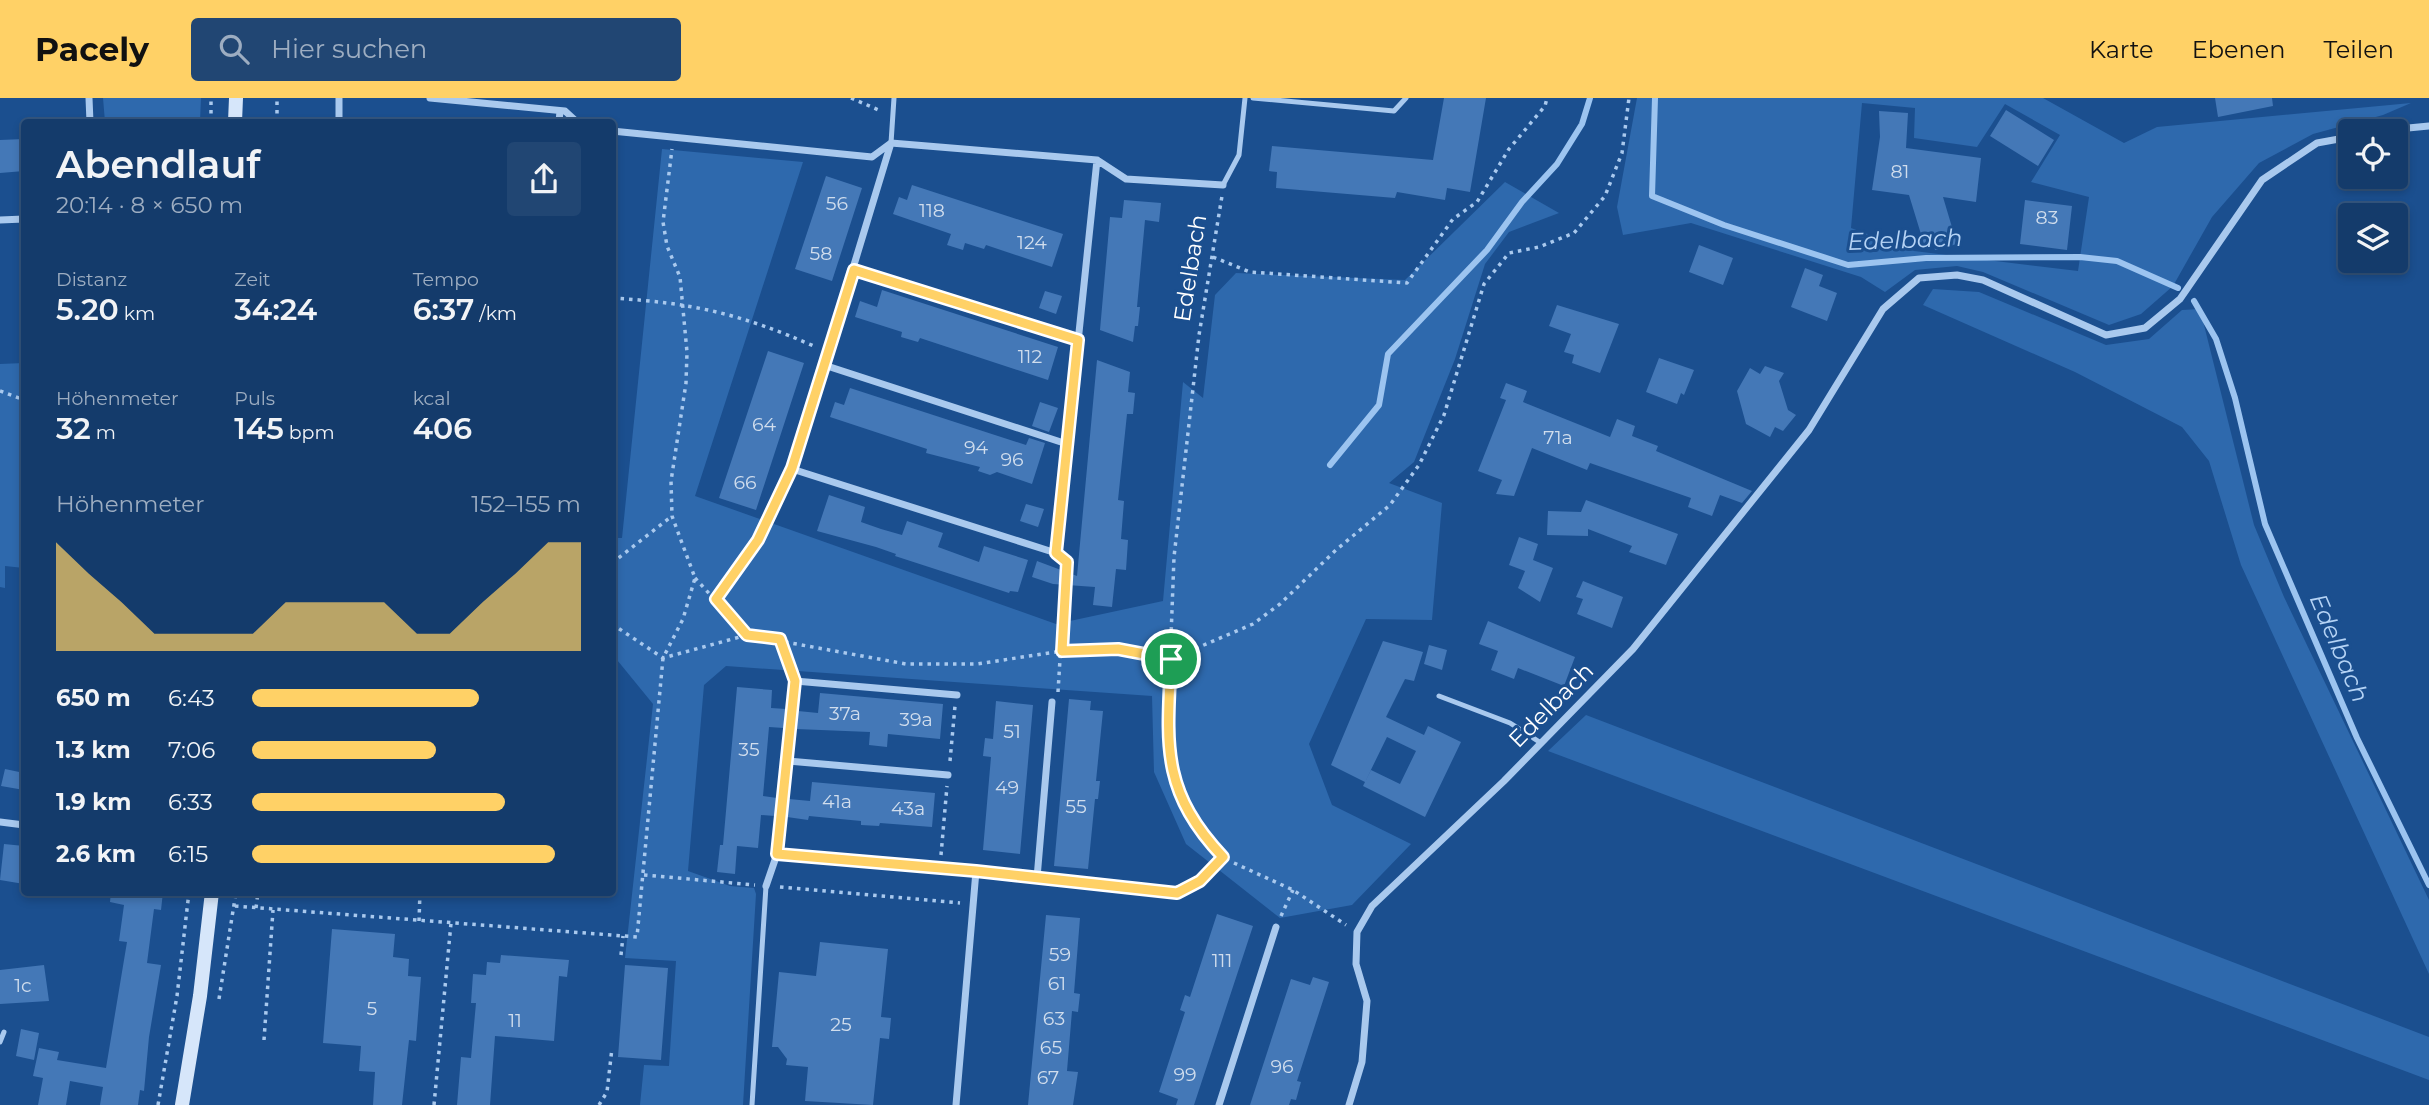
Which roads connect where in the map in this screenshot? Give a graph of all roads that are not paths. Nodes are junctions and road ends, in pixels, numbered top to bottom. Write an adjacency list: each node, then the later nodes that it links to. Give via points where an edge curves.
1 (89, 98): 10 (street)
2 (236, 98): 11 (street)
3 (339, 98): 12 (street)
4 (430, 98): 9 (street)
5 (894, 98): 19 (lane)
6 (1245, 98): 21 (lane, via 1239,155)
7 (1253, 98): 8 (lane, via 1394,111)
8 (1406, 98)
9 (560, 111): 13 (street); 14 (street)
10 (90, 119)
11 (235, 119)
12 (338, 119)
13 (559, 119)
14 (573, 119)
15 (2429, 125): 16 (street)
16 (2408, 127)
17 (616, 131): 19 (street, via 872,157)
18 (2338, 139): 31 (street, Edelbach, via 2317,143 2262,180 2180,299 2145,328 2106,335 1983,280 1957,275 1919,278 1883,309 1810,430 1633,649)
19 (891, 143): 20 (street); 24 (street)
20 (1097, 160): 21 (street, via 1126,179); 25 (street)
21 (1223, 186)
22 (21, 219): 23 (street)
23 (0, 220)
24 (854, 270): 25 (street); 26 (street)
25 (1078, 340): 27 (street)
26 (824, 365): 27 (street); 27 (street, via 792,468 1056,553)
27 (1067, 444)
28 (957, 695): 32 (street, via 795,681)
29 (1439, 696): 31 (lane, via 1510,723)
30 (1052, 702): 39 (street)
31 (1541, 743): 49 (street, Edelbach, via 1372,906 1357,932 1356,964 1367,1001 1362,1062)
32 (788, 761): 33 (street); 36 (street)
33 (948, 775)
34 (0, 821): 35 (street)
35 (21, 824)
36 (777, 854): 38 (street); 40 (street)
37 (1223, 857): 39 (lane, via 1200,881 1177,893)
38 (976, 871): 39 (street); 47 (street)
39 (1037, 878)
40 (766, 886): 46 (lane)
41 (212, 896): 45 (street)
42 (1276, 927): 48 (street)
43 (4, 1032): 44 (lane)
44 (0, 1042)
45 (182, 1105)
46 (752, 1105)
47 (956, 1105)
48 (1219, 1105)
49 (1349, 1105)

